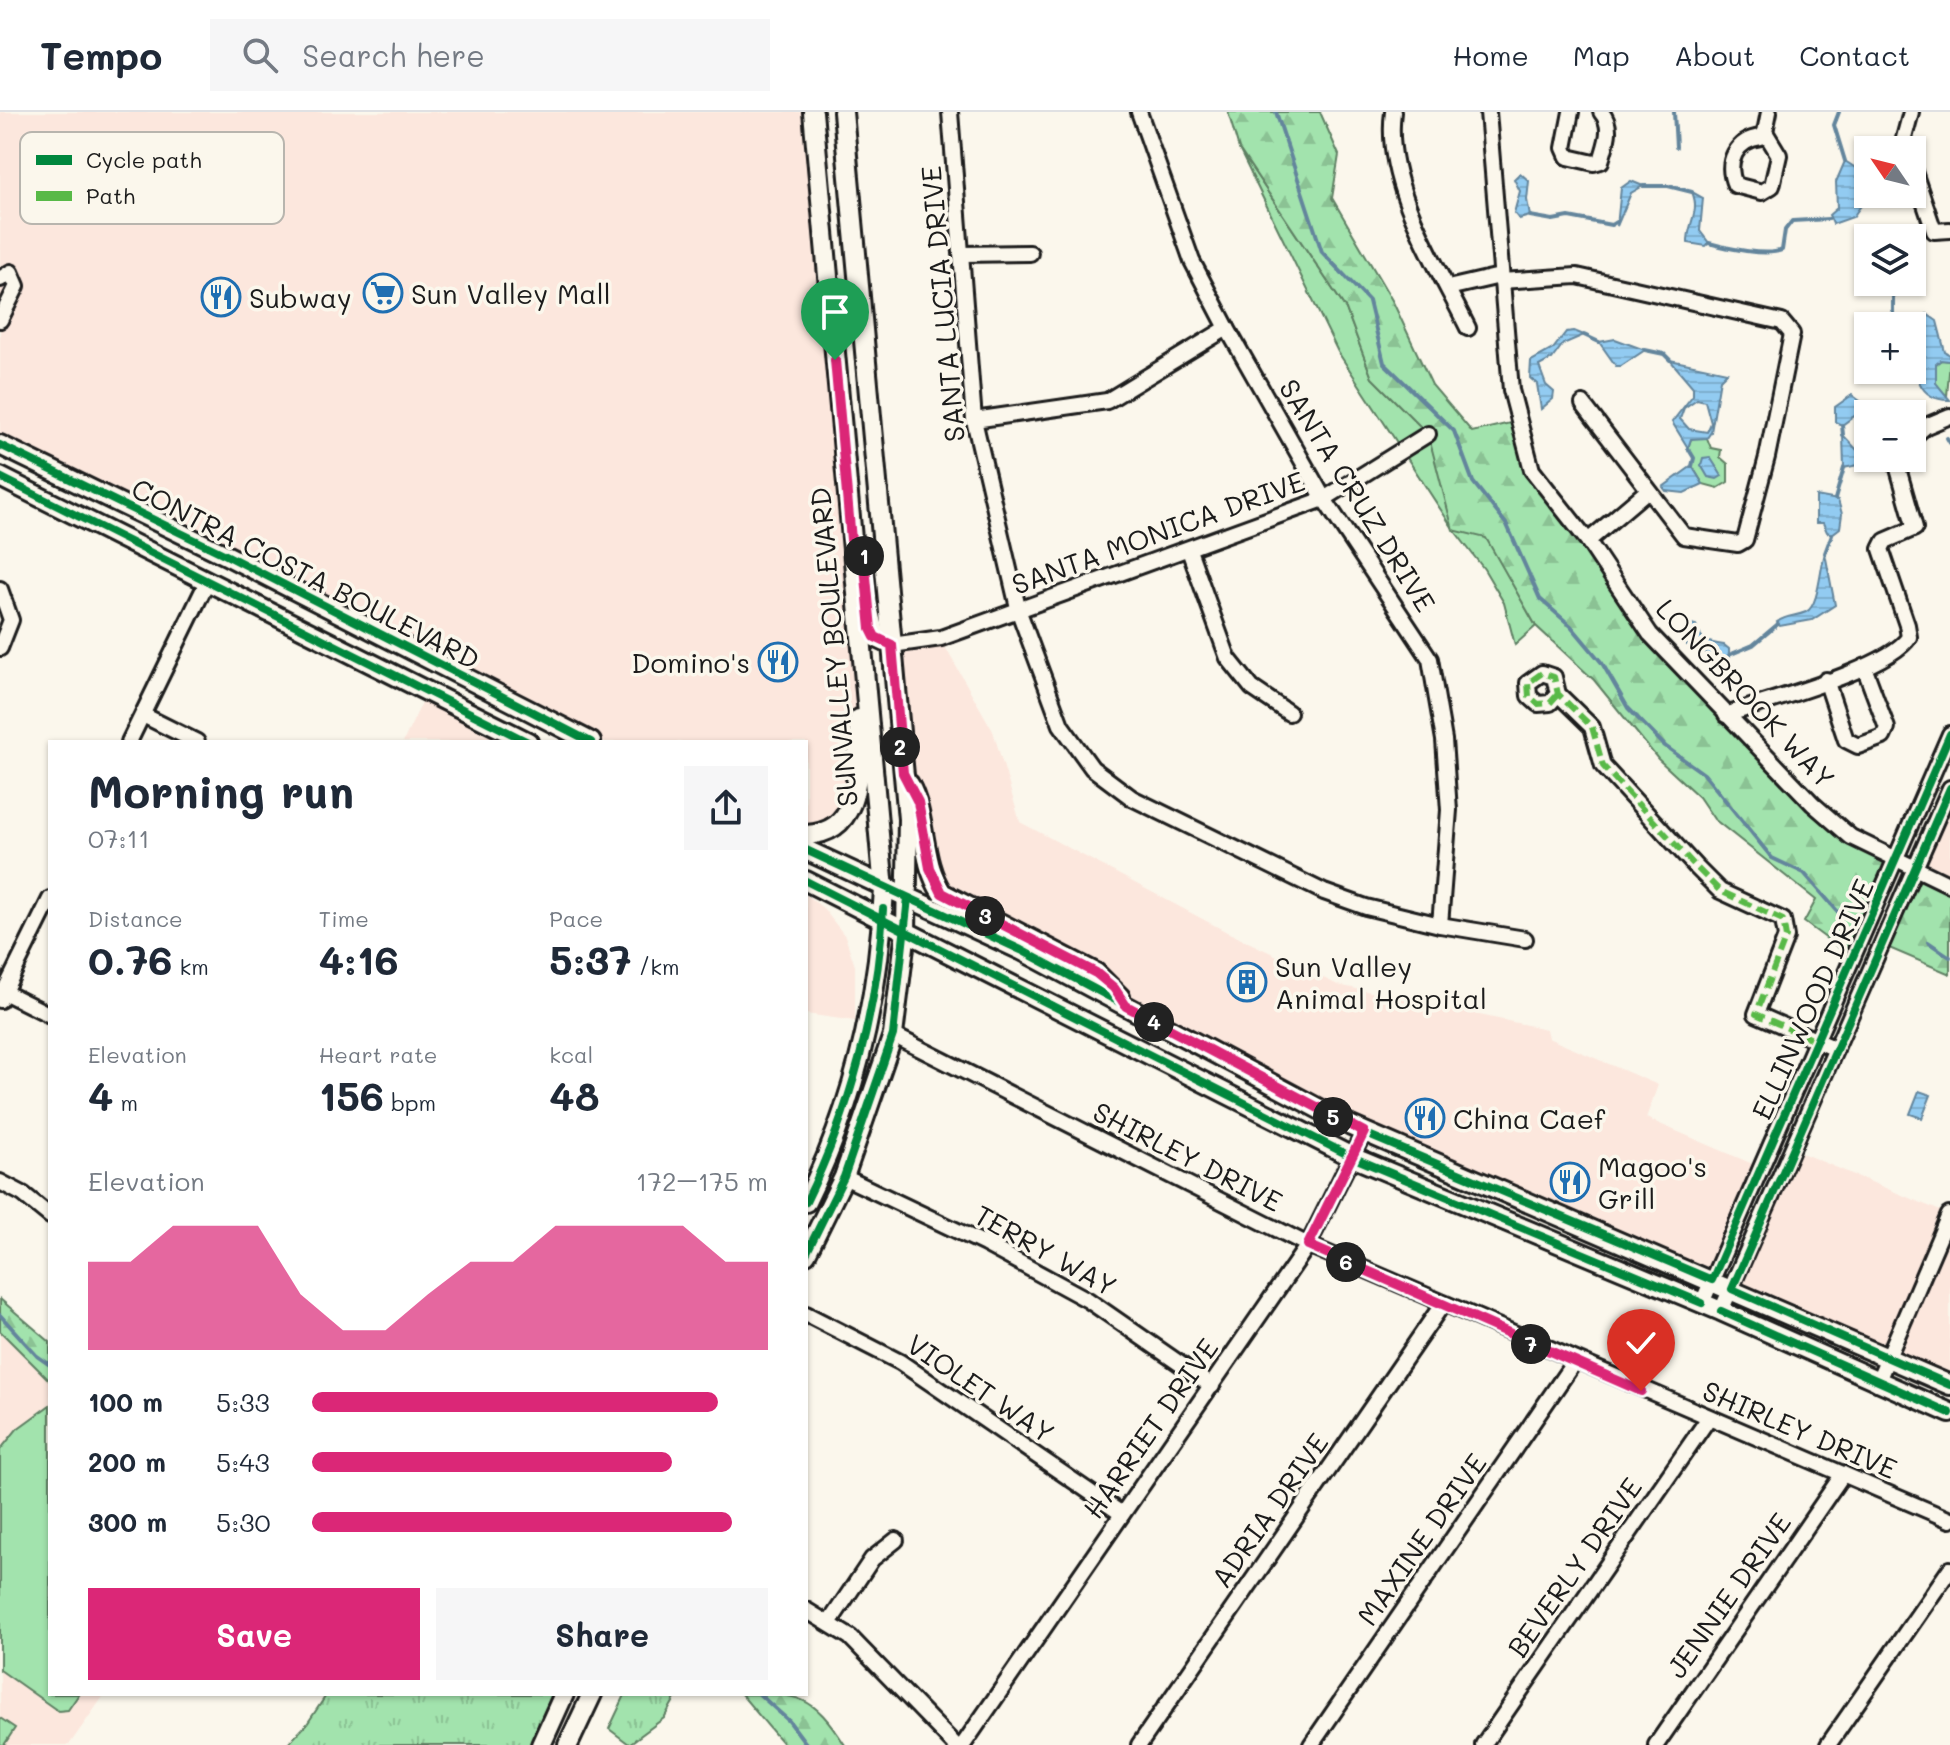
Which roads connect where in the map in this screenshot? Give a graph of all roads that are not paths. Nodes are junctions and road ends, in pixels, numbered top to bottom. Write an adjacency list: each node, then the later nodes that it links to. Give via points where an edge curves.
1 (813, 112): 33 (main road, SUNVALLEY BOULEVARD)
2 (843, 112): 39 (main road, SUNVALLEY BOULEVARD)
3 (950, 112): 16 (street, SANTA LUCIA DRIVE)
4 (1139, 112): 21 (street, SANTA CRUZ DRIVE, via 1192,261)
5 (1393, 112): 19 (street, via 1391,155)
6 (1488, 112): 17 (street, LONGBROOK WAY)
7 (1571, 112): 8 (street, via 1564,148 1568,157 1594,163 1601,161 1609,132)
8 (1601, 112)
9 (1769, 112): 11 (street)
10 (1911, 112): 12 (street)
11 (1765, 132)
12 (1905, 136)
13 (1926, 207): 14 (street, via 1934,231)
14 (1950, 230)
15 (1030, 253): 16 (street)
16 (963, 254): 25 (street, SANTA LUCIA DRIVE)
17 (1501, 278): 19 (street); 31 (street, via 1577,276 1788,326 1792,334 1745,540 1738,544 1684,536); 34 (street, LONGBROOK WAY, via 1511,390 1532,470)
18 (0, 279): 20 (street, via 11,272 17,286)
19 (1448, 288): 22 (street)
20 (0, 320)
21 (1227, 328): 25 (street, via 1107,401); 32 (street, SANTA CRUZ DRIVE)
22 (1468, 328)
23 (1583, 404): 31 (street)
24 (1950, 416): 26 (street)
25 (974, 420): 38 (street, SANTA LUCIA DRIVE)
26 (1926, 426)
27 (1428, 434): 32 (street, SANTA MONICA DRIVE)
28 (0, 445): 52 (main road, CONTRA COSTA BOULEVARD)
29 (1899, 472): 41 (street, via 1915,528 1885,541 1881,549 1909,637 1902,648)
30 (0, 477): 36 (main road, CONTRA COSTA BOULEVARD)
31 (1648, 490): 34 (street)
32 (1324, 499): 35 (street, SANTA MONICA DRIVE); 65 (street, SANTA CRUZ DRIVE, via 1430,659 1449,810)
33 (851, 540): 39 (main road, via 864,556 871,629); 42 (main road, SUNVALLEY BOULEVARD)
34 (1588, 541): 47 (street, LONGBROOK WAY, via 1650,634)
35 (1189, 550): 38 (street, SANTA MONICA DRIVE); 45 (street, via 1228,658 1252,688)
36 (207, 582): 46 (street); 51 (main road, CONTRA COSTA BOULEVARD)
37 (0, 589): 40 (street, via 11,620)
38 (1019, 612): 39 (street, SANTA MONICA DRIVE, via 941,638); 65 (street, SANTA LUCIA DRIVE, via 1061,725 1092,768 1132,798 1324,892)
39 (892, 645): 53 (main road, SUNVALLEY BOULEVARD)
40 (0, 648)
41 (1864, 667): 43 (street); 43 (street, via 1887,728 1883,737 1858,746 1846,740)
42 (863, 668): 55 (main road, via 852,810 837,826); 61 (main road, SUNVALLEY BOULEVARD)
43 (1826, 680): 47 (street)
44 (1558, 694): 72 (street, via 1592,727 1603,766 1720,891 1783,920 1786,937 1756,1014)
45 (1289, 713)
46 (143, 715): 49 (street); 50 (street)
47 (1726, 715): 57 (street, LONGBROOK WAY, via 1851,837)
48 (1950, 734): 57 (street, ELLINWOOD DRIVE)
49 (130, 740)
50 (193, 740)
51 (524, 740)
52 (587, 740)
53 (903, 773): 62 (main road, SUNVALLEY BOULEVARD); 69 (main road, via 918,802 930,868 942,893 1096,973)
54 (1950, 788): 58 (street, ELLINWOOD DRIVE)
55 (808, 835)
56 (808, 851): 61 (main road)
57 (1897, 862): 58 (street, LONGBROOK WAY); 72 (street, ELLINWOOD DRIVE)
58 (1916, 870): 60 (street, LONGBROOK WAY); 73 (street, ELLINWOOD DRIVE)
59 (808, 882): 64 (main road)
60 (1950, 885)
61 (884, 889): 62 (main road); 64 (main road, SUNVALLEY BOULEVARD)
62 (908, 898): 66 (main road, SUNVALLEY BOULEVARD); 69 (main road)
63 (48, 903): 68 (street)
64 (883, 920): 66 (main road); 78 (main road, SUNVALLEY BOULEVARD, via 853,1083)
65 (1440, 925): 67 (street, SANTA LUCIA DRIVE)
66 (906, 931): 71 (main road, SUNVALLEY BOULEVARD); 75 (main road)
67 (1525, 939)
68 (2, 996): 70 (street)
69 (1126, 1006): 74 (main road)
70 (48, 1014)
71 (893, 1035): 76 (main road, SUNVALLEY BOULEVARD); 81 (street, SHIRLEY DRIVE)
72 (1817, 1041): 73 (street); 83 (street, ELLINWOOD DRIVE)
73 (1836, 1049): 84 (street, ELLINWOOD DRIVE)
74 (1364, 1132): 75 (street, HARRIET DRIVE); 83 (main road)
75 (1352, 1157): 81 (street, HARRIET DRIVE); 85 (main road)
76 (844, 1177): 82 (main road, SUNVALLEY BOULEVARD); 93 (street, TERRY WAY, via 1088,1300)
77 (0, 1182): 79 (street)
78 (808, 1198)
79 (48, 1214)
80 (1949, 1215): 89 (street)
81 (1308, 1245): 86 (street, SHIRLEY DRIVE); 93 (street, HARRIET DRIVE)
82 (808, 1250)
83 (1712, 1280): 84 (main road); 85 (street, ELLINWOOD DRIVE)
84 (1732, 1289): 87 (street, ELLINWOOD DRIVE); 89 (main road)
85 (1702, 1303): 87 (main road)
86 (1442, 1305): 90 (street, SHIRLEY DRIVE); 109 (street, ADRIA DRIVE)
87 (1721, 1311): 91 (main road)
88 (808, 1315): 97 (street, VIOLET WAY, via 900,1362)
89 (1888, 1358): 91 (street); 92 (main road)
90 (1574, 1362): 95 (street, SHIRLEY DRIVE); 110 (street, MAXINE DRIVE)
91 (1877, 1383): 94 (main road)
92 (1950, 1385)
93 (1212, 1386): 97 (street, HARRIET DRIVE)
94 (1950, 1413)
95 (1708, 1419): 96 (street, SHIRLEY DRIVE); 111 (street, BEVERLY DRIVE)
96 (1843, 1474): 98 (street, SHIRLEY DRIVE); 112 (street, JENNIE DRIVE)
97 (1122, 1514): 108 (street, HARRIET DRIVE)
98 (1950, 1520)
99 (896, 1540): 102 (street, via 872,1559)
100 (1950, 1569): 113 (street)
101 (808, 1611): 102 (street)
102 (829, 1623): 107 (street, via 850,1637)
103 (563, 1696): 105 (main road)
104 (591, 1696): 106 (main road)
105 (541, 1745)
106 (568, 1745)
107 (955, 1745)
108 (963, 1745)
109 (1139, 1745)
110 (1311, 1745)
111 (1483, 1745)
112 (1656, 1745)
113 (1828, 1745)

